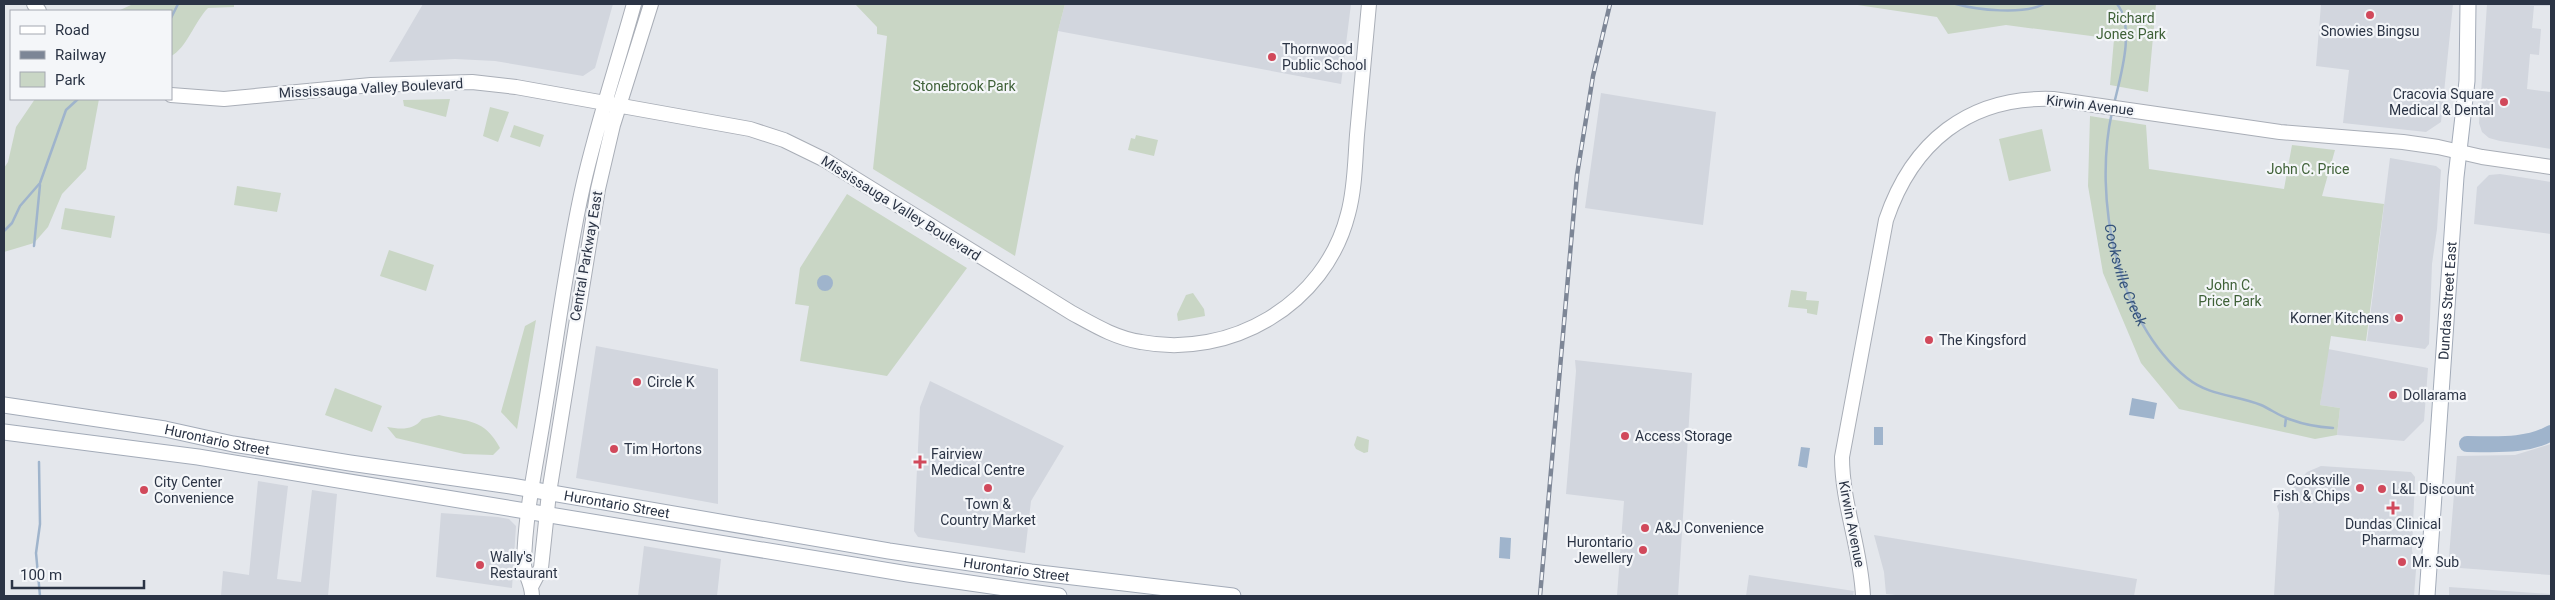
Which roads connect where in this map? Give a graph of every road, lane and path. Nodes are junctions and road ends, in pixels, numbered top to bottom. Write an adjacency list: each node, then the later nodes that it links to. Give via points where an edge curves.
1 (634, 4): 6 (street, Central Parkway East)
2 (651, 4): 7 (street, Central Parkway East)
3 (1369, 4): 7 (street, Mississauga Valley Boulevard, via 1354,180 1348,214 1339,239 1317,277 1291,304 1259,326 1231,338 1208,343 1164,346 1130,340 1105,331 825,160 784,140 750,129)
4 (2468, 4): 8 (main road, Dundas Street East, via 2467,81)
5 (172, 95): 6 (street, Mississauga Valley Boulevard, via 224,99 371,85 472,82 496,83)
6 (605, 103): 7 (street, Mississauga Valley Boulevard); 10 (street, Central Parkway East, via 582,188)
7 (619, 106): 11 (street, Central Parkway East, via 598,189)
8 (2460, 152): 9 (street, Kirwin Avenue); 21 (street, Kirwin Avenue, via 2387,140 2280,132 2036,98 1995,105 1943,131 1927,146 1894,198 1884,230 1842,457 1844,487 1860,559); 22 (main road, Dundas Street East)
9 (2551, 167)
10 (548, 387): 11 (street); 14 (street, Central Parkway East)
11 (564, 390): 15 (street, Central Parkway East)
12 (4, 405): 14 (main road, Hurontario Street)
13 (4, 432): 16 (main road, Hurontario Street, via 198,457)
14 (532, 491): 15 (main road, Hurontario Street); 16 (street, Central Parkway East)
15 (549, 494): 17 (street, Central Parkway East); 20 (main road, Hurontario Street, via 952,561)
16 (530, 511): 17 (main road, Hurontario Street); 18 (street, Central Parkway East, via 524,566)
17 (546, 514): 18 (street, Central Parkway East, via 540,568); 19 (main road, Hurontario Street)
18 (532, 591)
19 (1059, 596)
20 (1233, 596)
21 (1863, 596)
22 (2427, 596)

